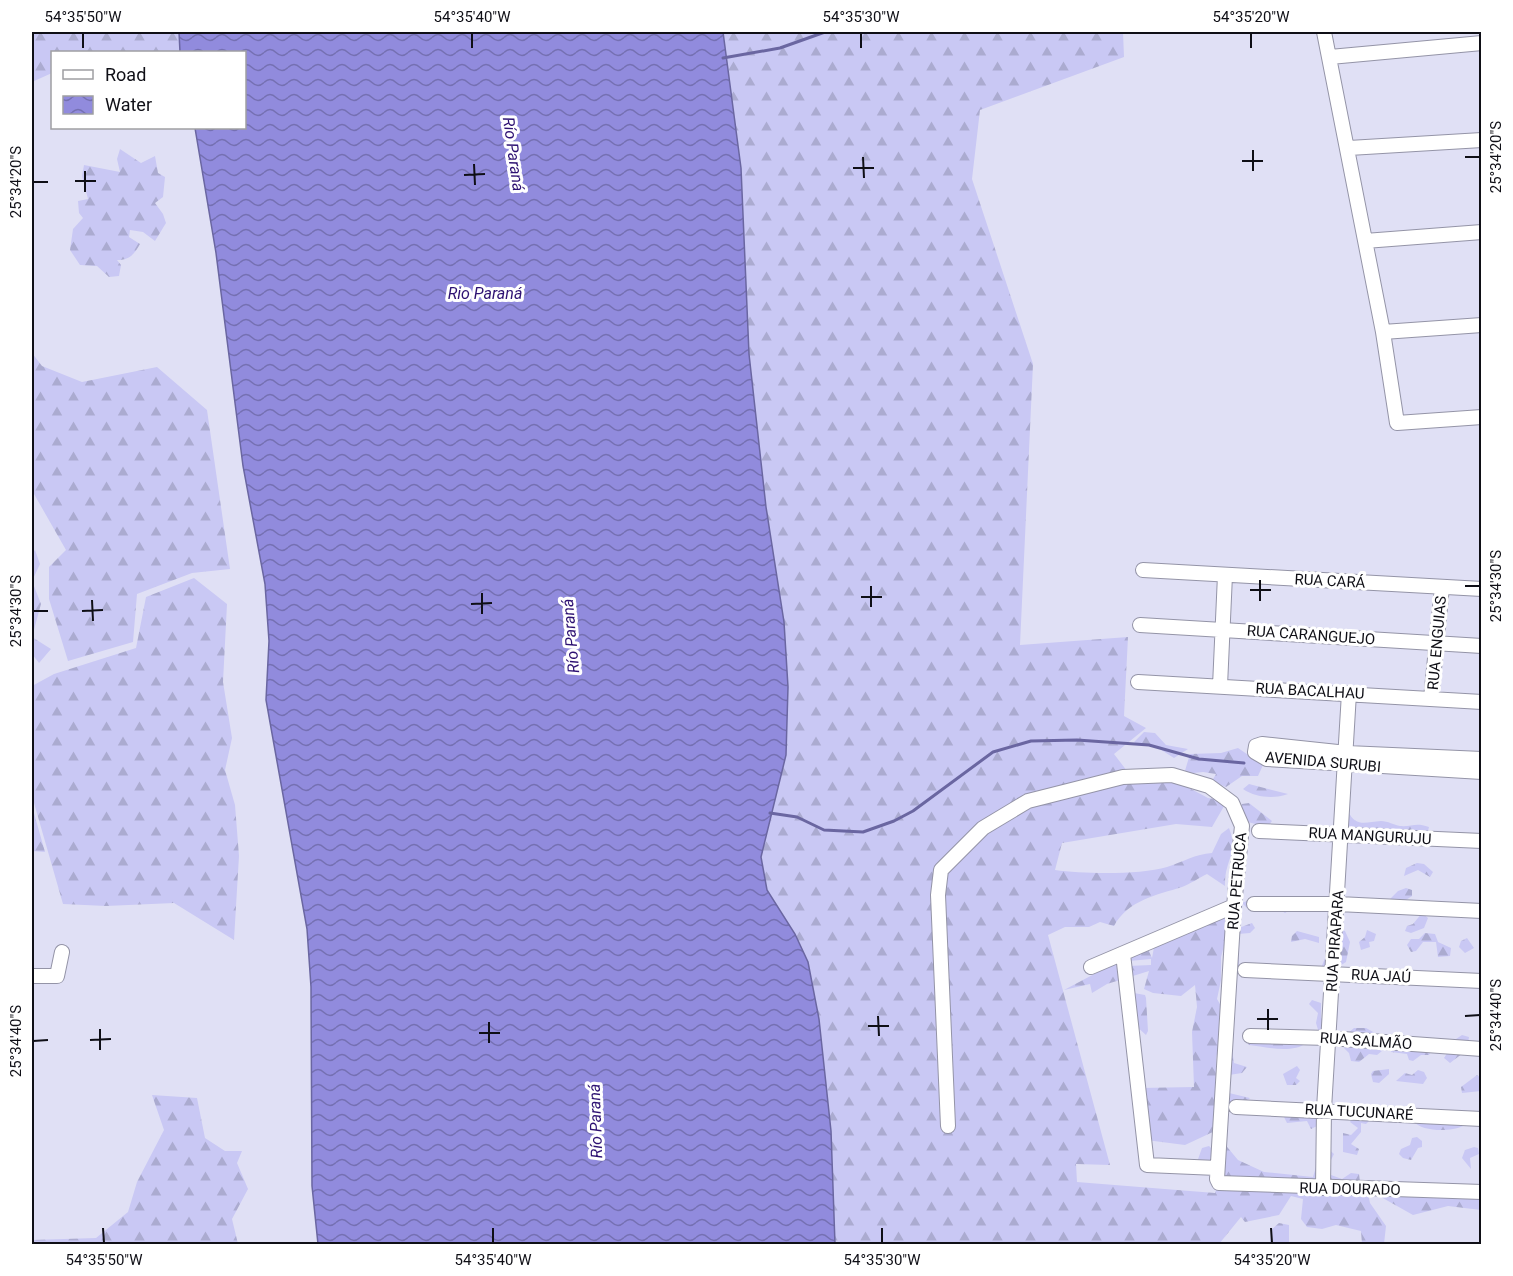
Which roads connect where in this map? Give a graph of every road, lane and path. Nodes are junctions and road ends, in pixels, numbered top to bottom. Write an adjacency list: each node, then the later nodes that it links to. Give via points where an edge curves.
1 (1324, 32): 3 (street)
2 (1482, 43): 3 (street)
3 (1330, 57): 5 (street)
4 (1482, 140): 5 (street)
5 (1348, 148): 7 (street)
6 (1482, 232): 7 (street)
7 (1365, 241): 9 (street)
8 (1482, 325): 9 (street)
9 (1383, 332): 10 (street, via 1397,423)
10 (1482, 417)
11 (1143, 570): 12 (street, RUA CARÁ)
12 (1225, 575): 13 (street, RUA CARÁ); 16 (street)
13 (1442, 587): 14 (street, RUA CARÁ); 17 (street, RUA ENGUIAS)
14 (1482, 589)
15 (1140, 625): 16 (street, RUA CARANGUEJO)
16 (1222, 629): 17 (street, RUA CARANGUEJO); 20 (street)
17 (1437, 643): 18 (street, RUA CARANGUEJO); 22 (street, RUA ENGUIAS)
18 (1482, 646)
19 (1138, 682): 20 (street, RUA BACALHAU)
20 (1220, 686): 21 (street, RUA BACALHAU)
21 (1349, 693): 22 (street, RUA BACALHAU); 24 (street, RUA PIRAPARA)
22 (1431, 699): 23 (street, RUA BACALHAU)
23 (1482, 702)
24 (1346, 759): 24 (street, AVENIDA SURUBI, via 1262,744 1256,746 1255,752 1267,759); 25 (street, AVENIDA SURUBI); 26 (street, AVENIDA SURUBI); 28 (street, RUA PIRAPARA)
25 (1482, 759)
26 (1482, 772)
27 (1259, 831): 28 (street, RUA MANGURUJU)
28 (1340, 833): 29 (street, RUA MANGURUJU); 31 (street, RUA PIRAPARA)
29 (1482, 841)
30 (1254, 904): 31 (street)
31 (1338, 904): 33 (street); 38 (street, RUA PIRAPARA)
32 (1234, 906): 35 (street); 47 (street, RUA PETRUCA, via 1242,826 1232,803 1209,786 1172,775 1122,777 1028,801 983,828 940,870); 48 (street, RUA PETRUCA)
33 (1482, 911)
34 (62, 952): 39 (street, via 57,976)
35 (1123, 954): 36 (street); 48 (street, via 1147,1165)
36 (1091, 967)
37 (1245, 970): 38 (street, RUA JAÚ)
38 (1333, 974): 40 (street, RUA JAÚ); 42 (street, RUA PIRAPARA)
39 (32, 976)
40 (1482, 981)
41 (1250, 1036): 42 (street, RUA SALMÃO)
42 (1329, 1038): 43 (street, RUA SALMÃO); 45 (street, RUA PIRAPARA)
43 (1482, 1049)
44 (1236, 1107): 45 (street, RUA TUCUNARÉ)
45 (1324, 1109): 46 (street, RUA TUCUNARÉ); 50 (street, RUA PIRAPARA)
46 (1482, 1119)
47 (948, 1126)
48 (1217, 1168): 49 (street, RUA PETRUCA)
49 (1219, 1183): 50 (street, RUA DOURADO)
50 (1323, 1188): 51 (street, RUA DOURADO)
51 (1482, 1192)

